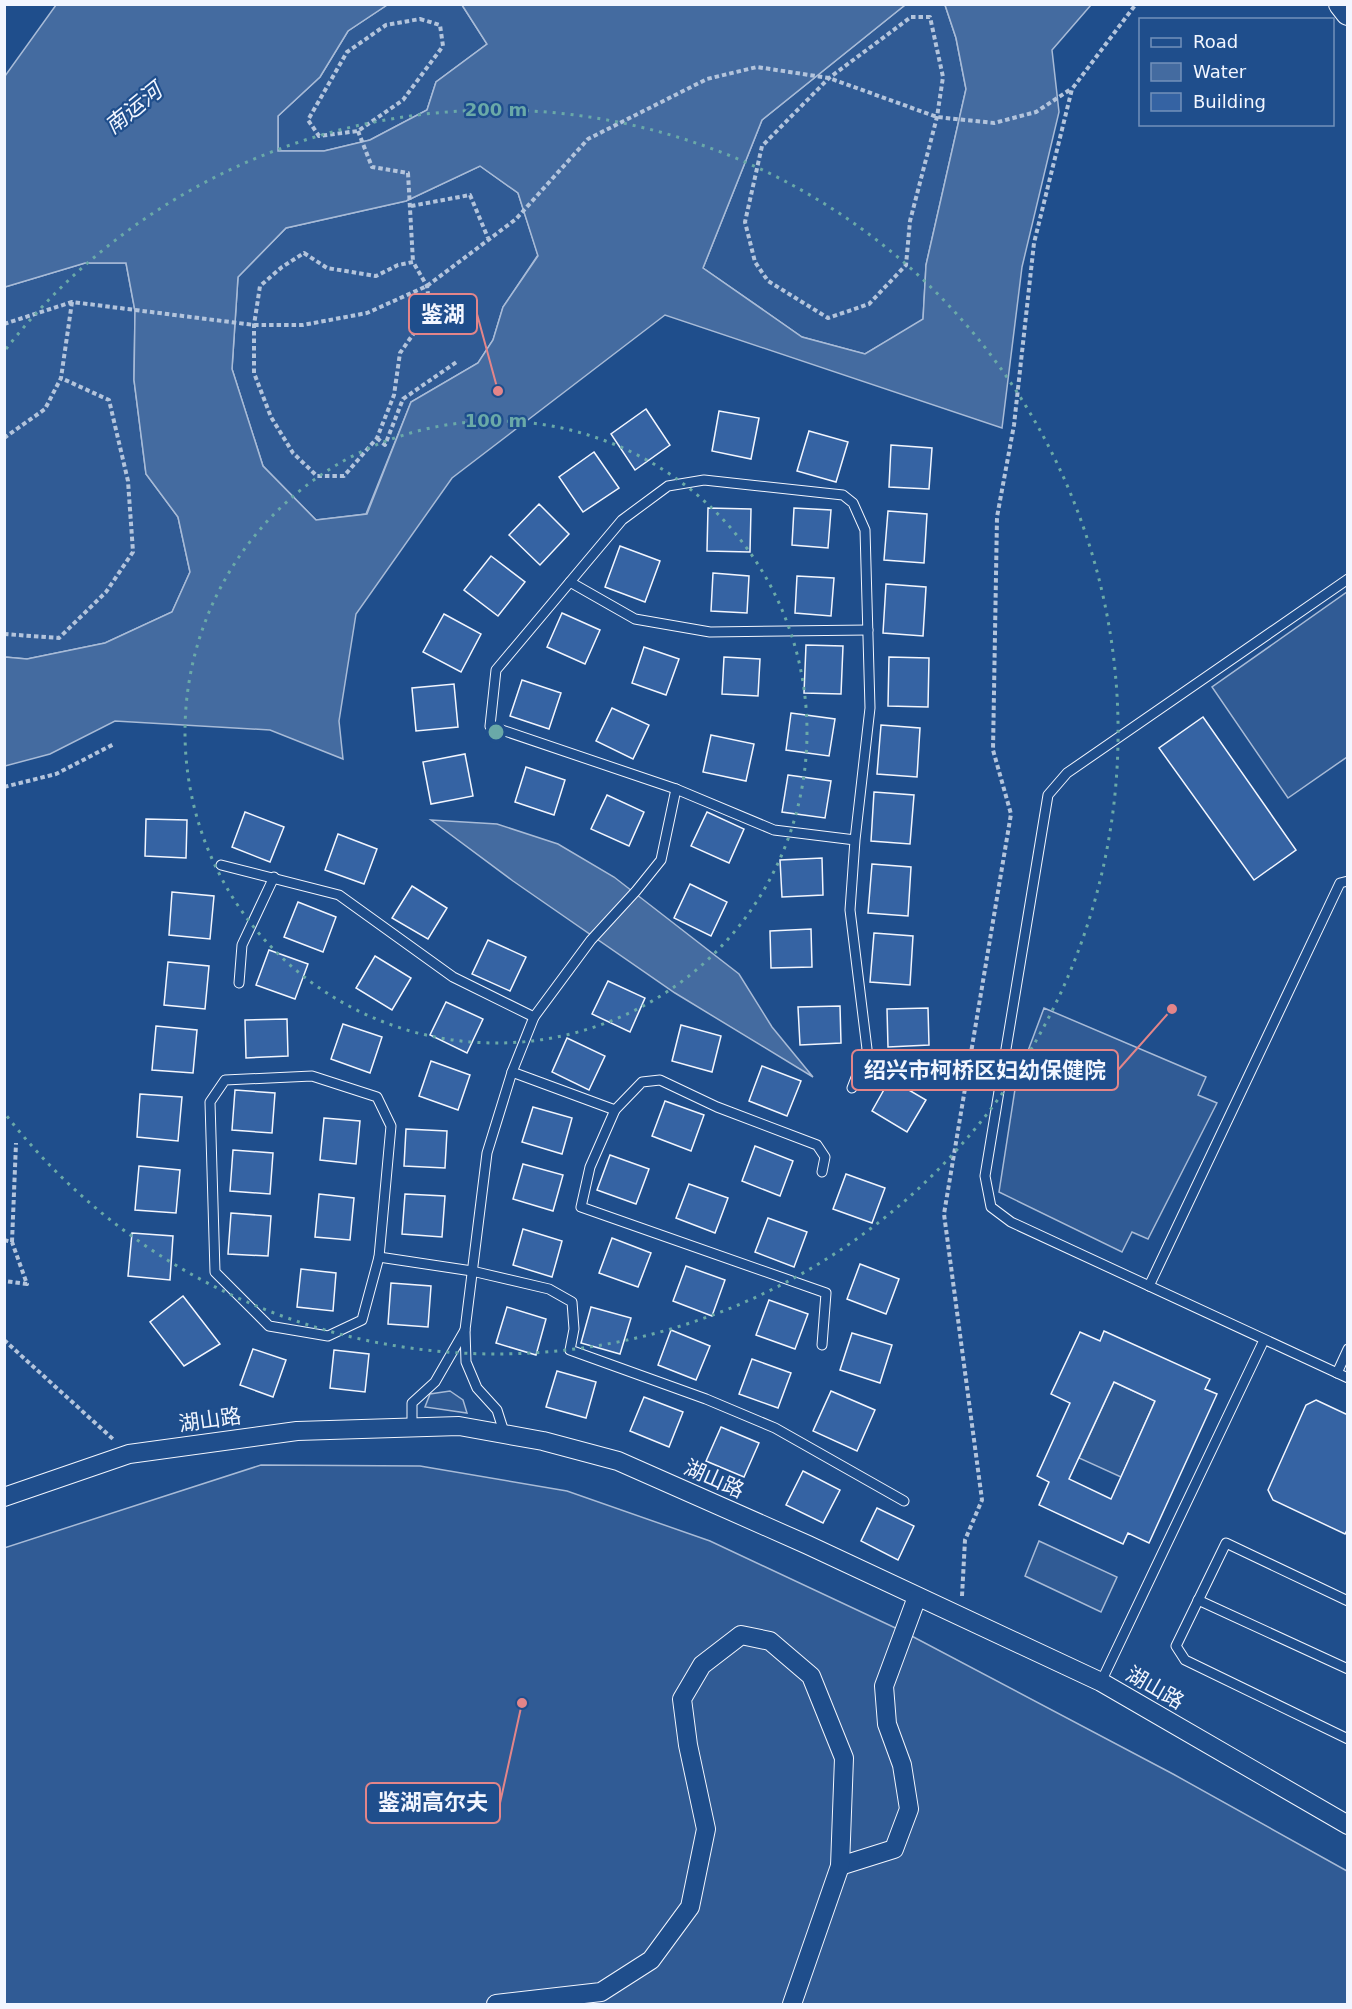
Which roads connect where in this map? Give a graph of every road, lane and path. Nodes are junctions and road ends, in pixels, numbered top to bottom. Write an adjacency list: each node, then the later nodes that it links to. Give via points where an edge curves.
1 (1136, 4): 5 (path)
2 (1341, 4): 3 (street)
3 (1347, 13)
4 (829, 78): 6 (path); 6 (path, via 911,16 930,17 943,77); 6 (path, via 762,146 745,222 754,262 768,281 828,318 869,304 906,265 910,222); 9 (path, via 757,67 707,79 588,139 516,219)
5 (1072, 89): 6 (path, via 1036,112 994,123); 58 (path, via 1034,243 1014,425 997,517 993,750 1011,814 944,1215 982,1500 965,1540)
6 (937, 117)
7 (358, 131): 7 (path, via 403,100 443,46 440,25 420,19 386,25 347,52 308,120 319,136); 8 (path, via 372,167 408,173)
8 (411, 206): 9 (path, via 470,195); 10 (path)
9 (488, 238): 11 (path)
10 (413, 262): 11 (path); 14 (path, via 376,276 327,268 304,253 260,286)
11 (427, 286): 14 (path, via 367,314 303,325); 18 (path, via 430,310 400,353 394,395)
12 (72, 302): 13 (path); 14 (path); 16 (path)
13 (4, 324)
14 (254, 325): 18 (path, via 254,373 271,417 293,453 317,476 344,477)
15 (458, 361): 18 (path, via 404,399 386,445)
16 (61, 378): 17 (path, via 45,408); 22 (path, via 109,400 128,481 133,552 106,592 59,638)
17 (4, 438)
18 (377, 438)
19 (1347, 579): 42 (lane, via 1067,773 1048,795 985,1176 991,1207 1011,1222)
20 (570, 582): 21 (lane, via 635,619 710,632); 21 (lane, via 622,520 668,486 704,480 843,495 853,502 866,530); 25 (lane, via 496,670 490,726)
21 (868, 630): 26 (lane, via 870,708)
22 (4, 634)
23 (114, 744): 24 (path, via 56,774)
24 (4, 787)
25 (676, 789): 26 (lane, via 774,830); 31 (lane, via 661,860 591,940)
26 (855, 840): 33 (lane, via 850,910 867,1049)
27 (221, 865): 28 (lane)
28 (274, 877): 30 (lane, via 242,945); 31 (lane, via 339,895 453,977)
29 (1347, 881): 42 (lane, via 1340,883)
30 (239, 983)
31 (534, 1017): 32 (lane)
32 (512, 1072): 34 (lane); 40 (lane, via 487,1153)
33 (852, 1088)
34 (615, 1110): 36 (lane, via 642,1082 660,1080 717,1107 817,1145 825,1157); 46 (lane, via 590,1167 581,1207 826,1293)
35 (16, 1143): 38 (path)
36 (822, 1172)
37 (4, 1240): 38 (path)
38 (12, 1242): 41 (path, via 27,1284)
39 (379, 1257): 39 (lane, via 362,1320 328,1336 269,1326 215,1272 210,1102 225,1080 312,1076 377,1097 391,1126); 40 (lane)
40 (472, 1271): 43 (lane); 54 (lane, via 549,1289 572,1302 574,1329 570,1350 775,1428)
41 (4, 1281)
42 (1149, 1286): 45 (lane)
43 (465, 1330): 50 (lane, via 435,1382 412,1403); 51 (lane, via 466,1362 477,1388 497,1410)
44 (5, 1339): 52 (path)
45 (1264, 1340): 48 (lane); 60 (lane)
46 (822, 1345)
47 (1347, 1349): 48 (lane)
48 (1337, 1373): 49 (lane)
49 (1347, 1378)
50 (412, 1428): 51 (street, 湖山路, via 459,1426); 52 (street, 湖山路, via 297,1431)
51 (505, 1435): 55 (street, 湖山路, via 618,1461)
52 (129, 1454): 53 (street, 湖山路)
53 (4, 1497)
54 (904, 1501)
55 (917, 1597): 58 (street, 湖山路); 63 (street, via 884,1686 887,1724 902,1765 909,1809 894,1849)
56 (1198, 1600): 57 (lane, via 1226,1543); 59 (lane); 61 (lane, via 1176,1646 1185,1660)
57 (1347, 1601)
58 (961, 1617): 60 (street, 湖山路)
59 (1347, 1669)
60 (1101, 1683): 62 (street, 湖山路)
61 (1347, 1739)
62 (1347, 1825)
63 (840, 1866): 64 (street, via 844,1758 811,1676 770,1641 741,1635 702,1665 682,1699 706,1829 690,1907 651,1960 601,1992); 65 (street)
64 (496, 2004)
65 (792, 2004)

